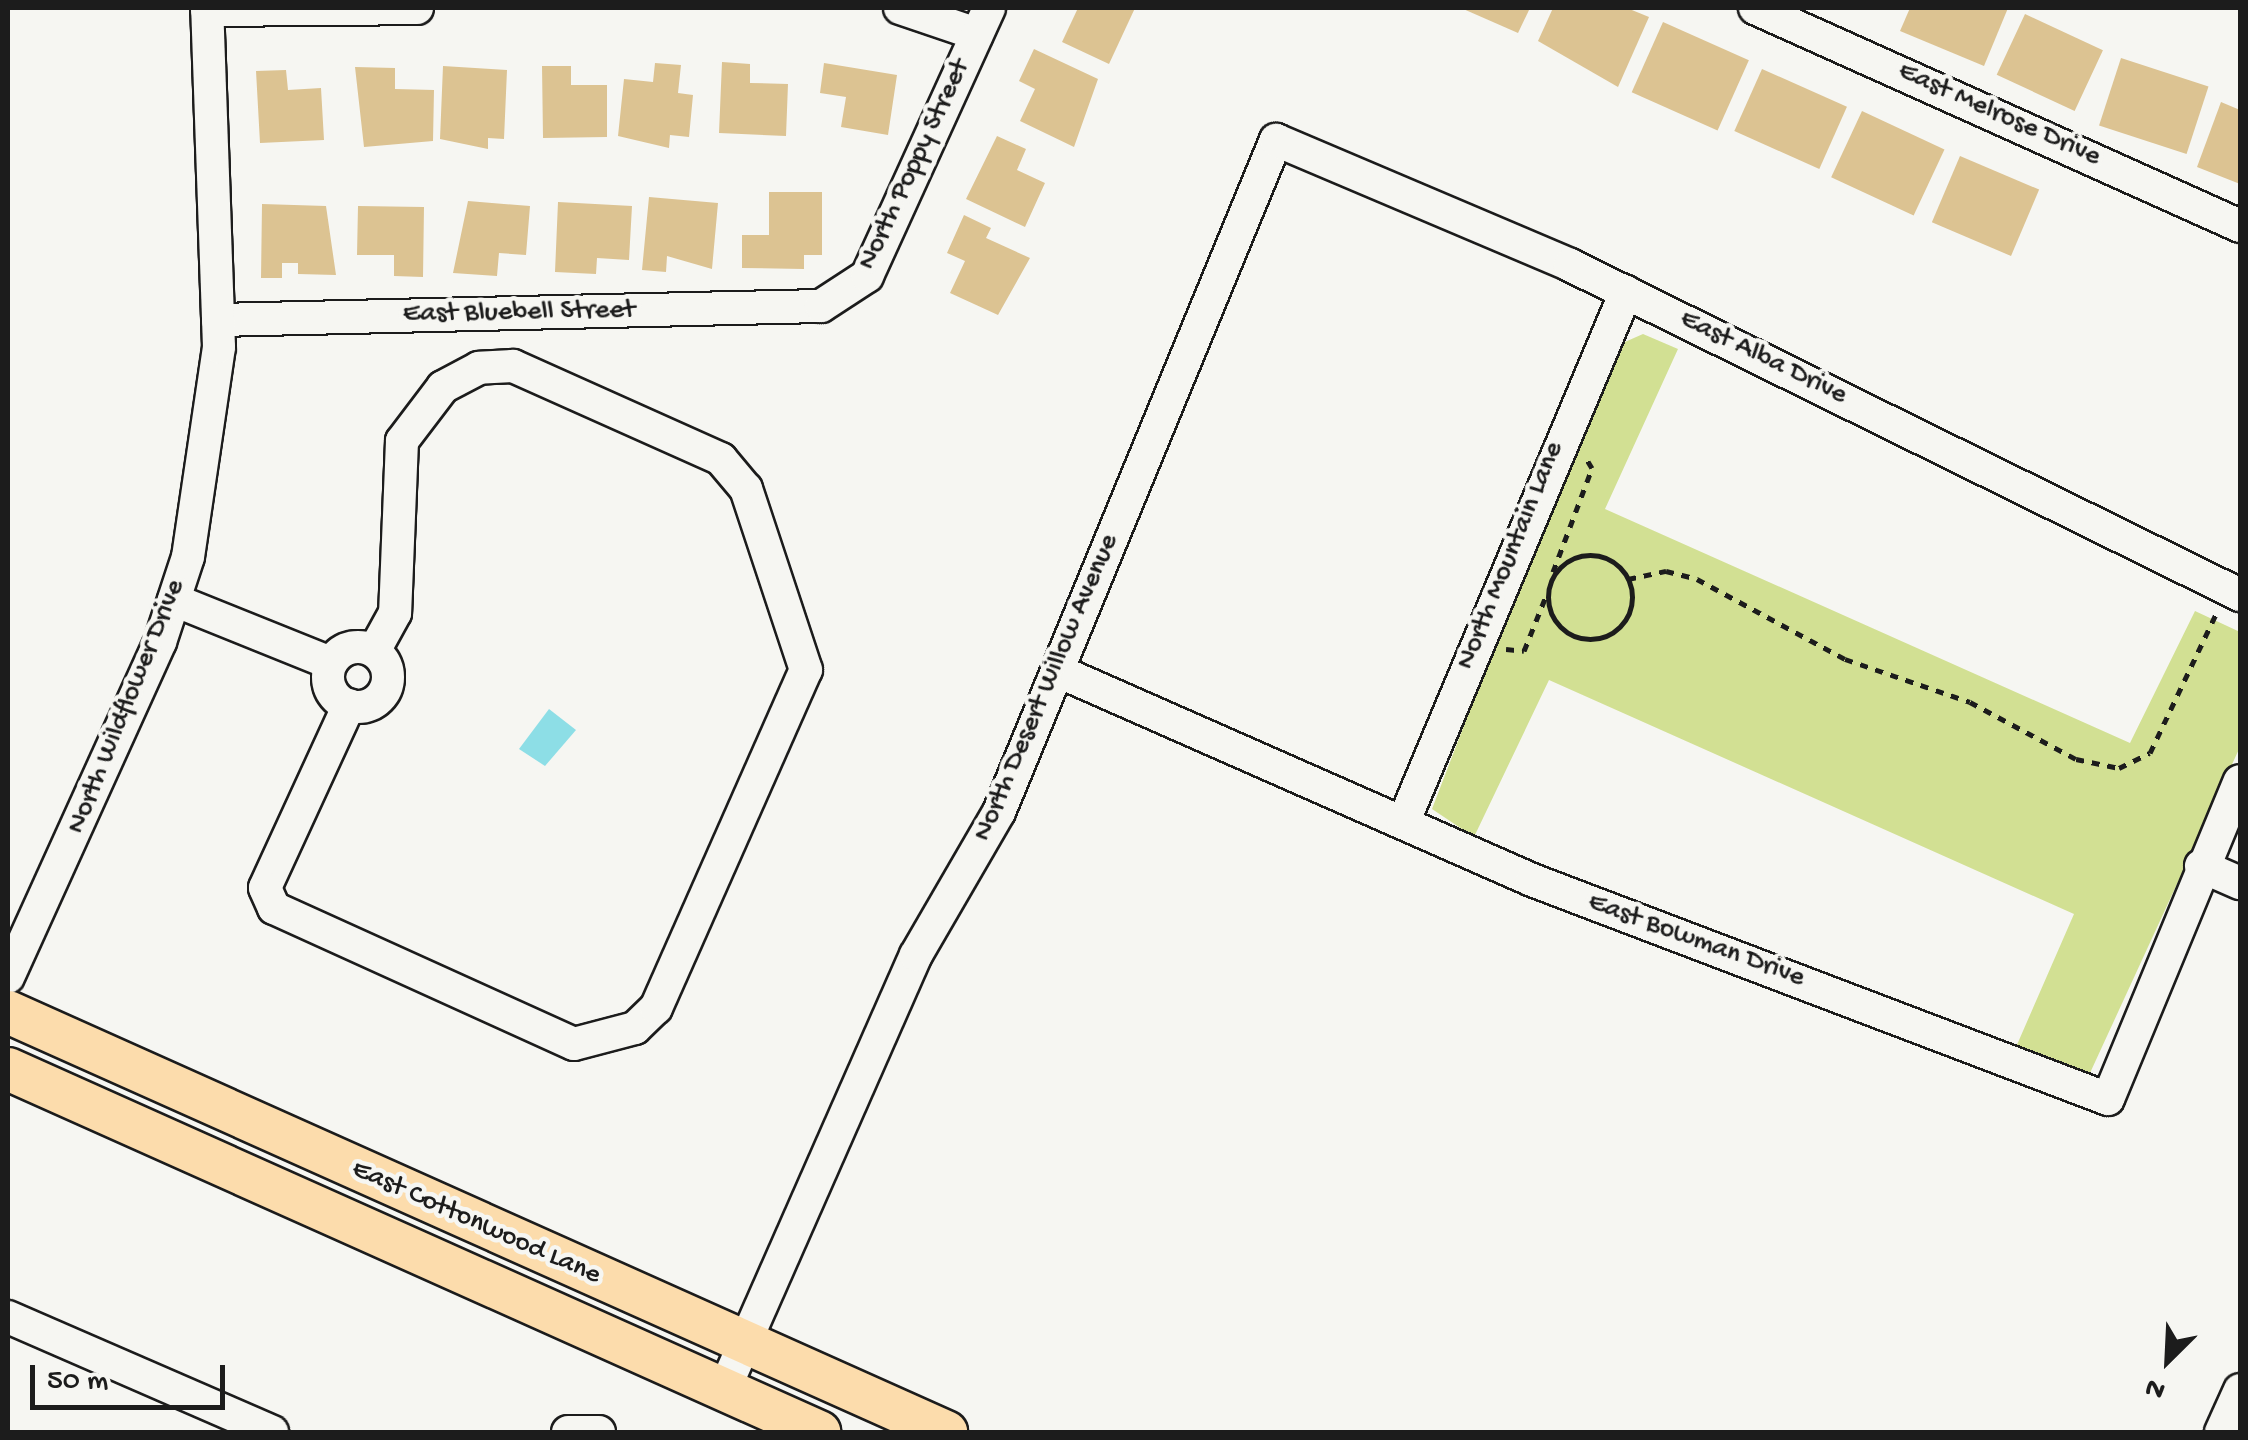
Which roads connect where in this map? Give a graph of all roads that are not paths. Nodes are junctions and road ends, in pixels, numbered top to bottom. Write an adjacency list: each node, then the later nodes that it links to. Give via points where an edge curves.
1 (417, 8): 4 (street)
2 (900, 8): 5 (street)
3 (1755, 8): 7 (street, East Melrose Drive)
4 (207, 9): 10 (street, North Wildflower Drive)
5 (982, 21): 9 (street, North Poppy Street, via 866,276)
6 (1276, 140): 8 (street, East Alba Drive); 15 (street, North Desert Willow Avenue)
7 (2240, 226)
8 (1626, 292): 11 (street, East Alba Drive); 18 (street, North Mountain Lane)
9 (821, 306): 10 (street, East Bluebell Street)
10 (218, 320): 12 (street, North Wildflower Drive, via 188,557)
11 (2240, 595)
12 (174, 600): 14 (street); 21 (street, North Wildflower Drive)
13 (374, 651): 14 (street, via 345,650); 16 (street, via 387,685 376,701); 16 (street, via 395,612 402,440 443,387 479,368 513,366 721,459 746,489 806,670 656,1008 635,1028 574,1044 274,908 265,888)
14 (331, 663): 16 (street, via 332,693)
15 (1058, 671): 18 (street, East Bowman Drive); 25 (street, North Desert Willow Avenue, via 999,812 916,955)
16 (349, 706)
17 (2240, 781): 19 (street)
18 (1403, 823): 19 (street, East Bowman Drive, via 2108,1100)
19 (2201, 866): 20 (street)
20 (2240, 883)
21 (8, 976)
22 (8, 1012): 25 (main road, East Cottonwood Lane)
23 (8, 1069): 26 (main road, East Cottonwood Lane)
24 (11, 1328): 29 (street)
25 (744, 1342): 26 (street, North Desert Willow Avenue); 28 (main road, East Cottonwood Lane)
26 (724, 1390): 32 (main road, East Cottonwood Lane)
27 (2240, 1390): 33 (street)
28 (924, 1428)
29 (272, 1432)
30 (568, 1432): 31 (street)
31 (599, 1432)
32 (818, 1432)
33 (2221, 1432)

